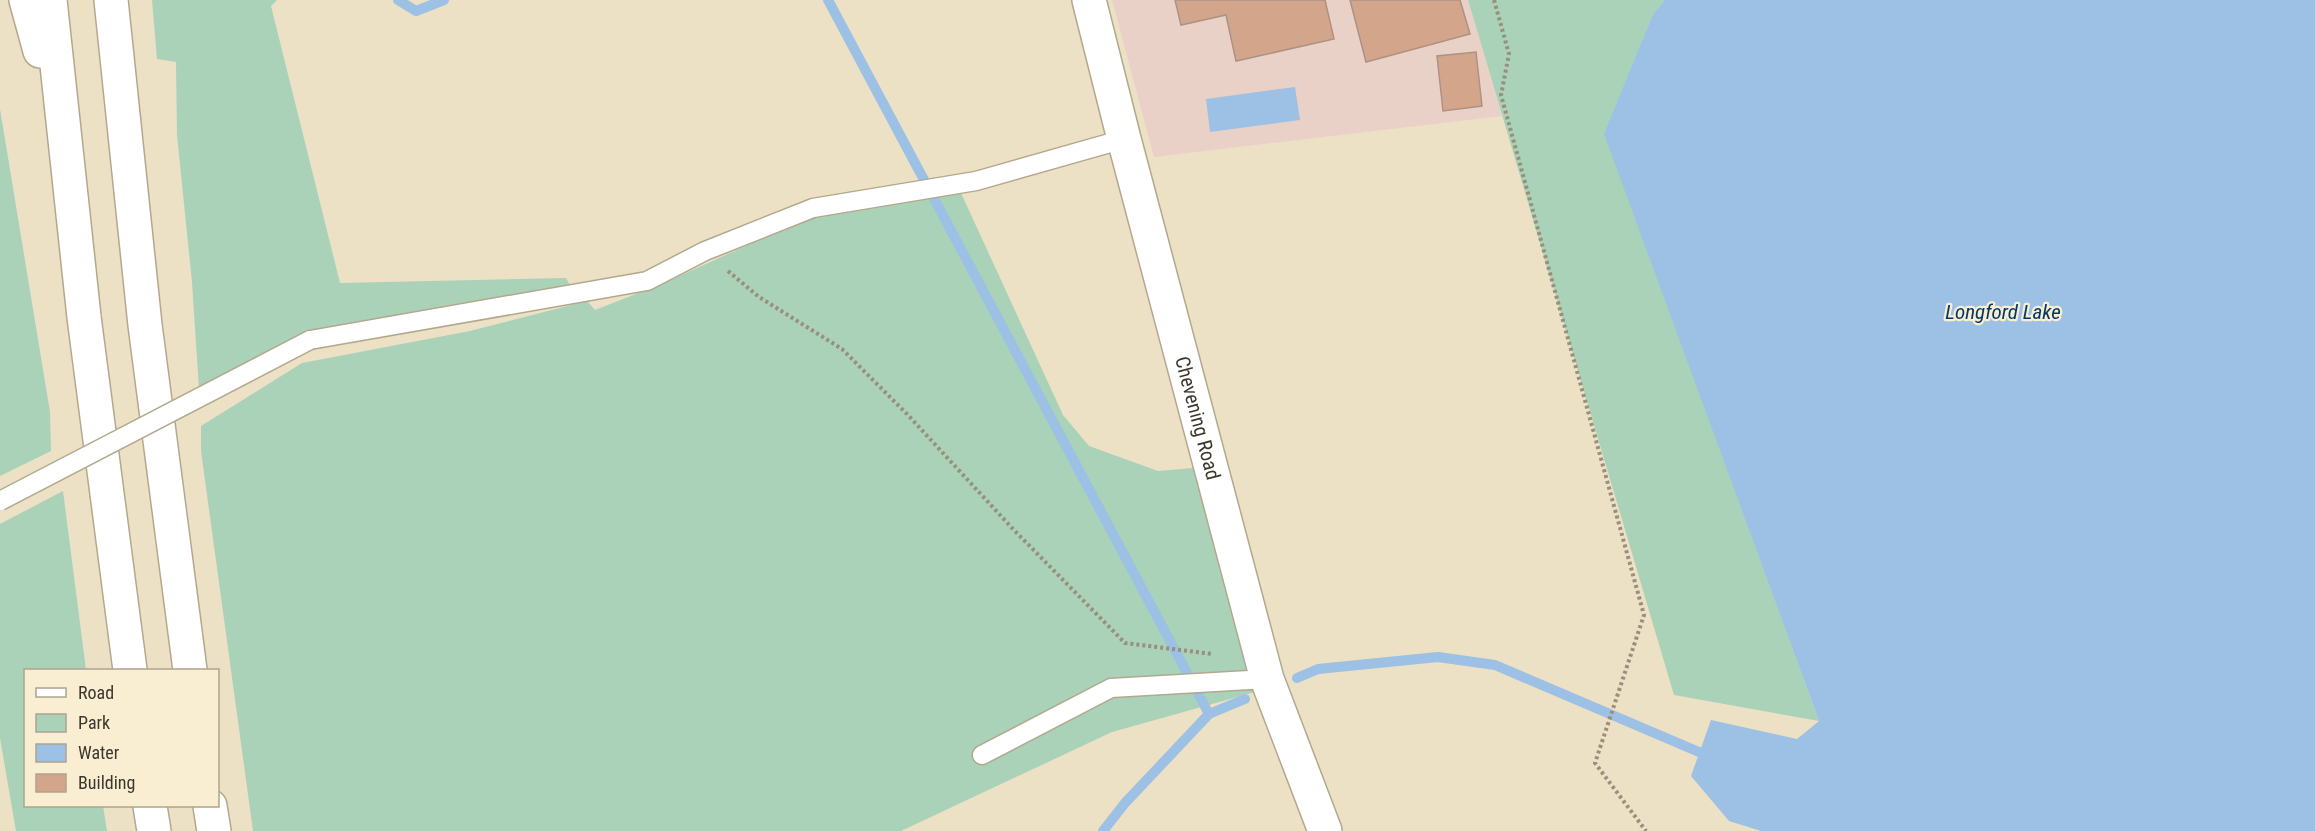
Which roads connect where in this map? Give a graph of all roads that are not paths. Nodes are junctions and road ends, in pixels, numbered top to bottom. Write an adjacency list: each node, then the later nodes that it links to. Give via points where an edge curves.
1 (26, 0): 5 (main road)
2 (50, 0): 5 (main road)
3 (111, 0): 9 (main road, via 145,325)
4 (1089, 0): 6 (main road, Chevening Road)
5 (64, 136): 8 (main road)
6 (1124, 139): 7 (lane, bridge, via 976,181 813,208 705,251 647,281 310,340); 10 (main road, Chevening Road)
7 (0, 501)
8 (130, 669)
9 (190, 669)
10 (1267, 679): 11 (lane, via 1111,688); 16 (main road, Chevening Road)
11 (982, 756)
12 (150, 807): 14 (main road)
13 (210, 807): 15 (main road)
14 (154, 831)
15 (214, 831)
16 (1325, 831)

